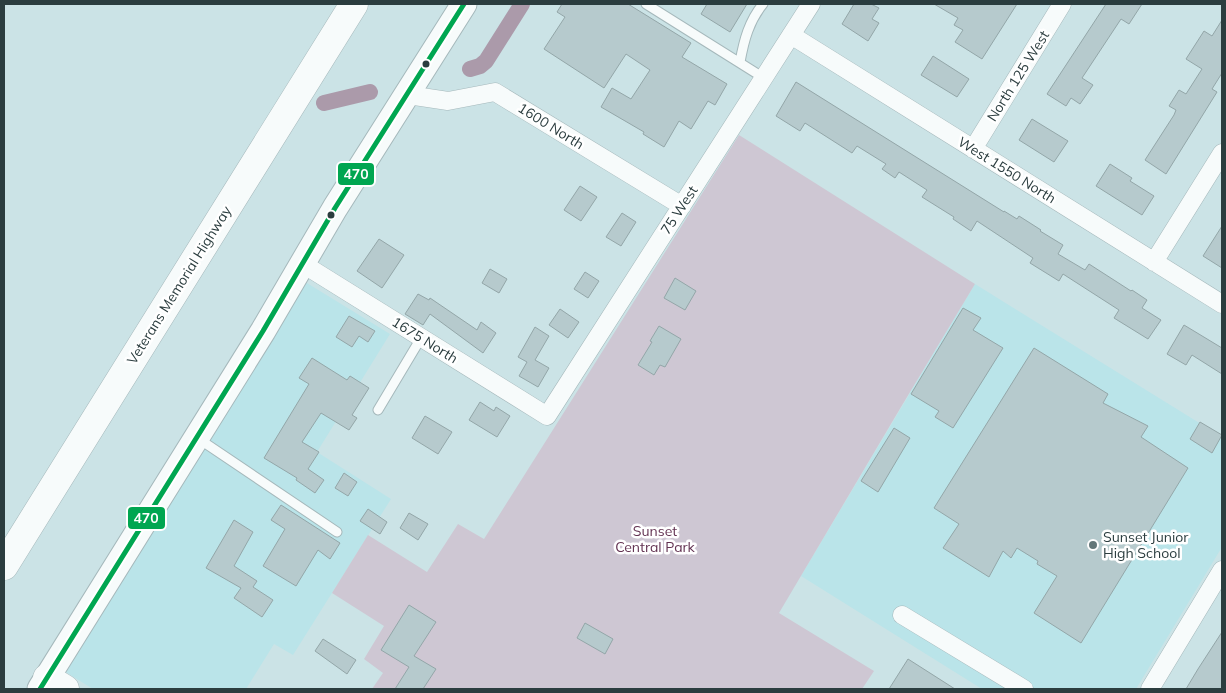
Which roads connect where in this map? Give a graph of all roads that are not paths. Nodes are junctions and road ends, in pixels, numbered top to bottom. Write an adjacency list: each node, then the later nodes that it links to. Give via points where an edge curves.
1 (354, 4): 22 (highway, Veterans Memorial Highway)
2 (464, 4): 10 (main road)
3 (646, 4): 8 (lane)
4 (764, 4): 8 (lane, via 746,34)
5 (811, 4): 7 (street, 75 West)
6 (1062, 4): 11 (street, North 125 West)
7 (792, 35): 9 (street, 75 West); 11 (street, West 1550 North)
8 (740, 62): 9 (lane)
9 (764, 78): 13 (street, 75 West)
10 (408, 95): 13 (street, 1600 North, via 448,101 495,92); 15 (main road)
11 (973, 148): 14 (street, West 1550 North)
12 (1222, 152): 14 (street)
13 (682, 206): 19 (street, 75 West)
14 (1154, 262): 16 (street, West 1550 North)
15 (303, 264): 17 (street, 1675 North); 20 (main road)
16 (1222, 304)
17 (421, 338): 18 (lane); 19 (street, 1675 North)
18 (378, 410)
19 (547, 416)
20 (196, 438): 21 (lane); 25 (main road)
21 (337, 532)
22 (4, 566)
23 (1222, 570): 27 (street)
24 (902, 615): 26 (street)
25 (51, 686)
26 (1024, 689)
27 (1150, 689)

